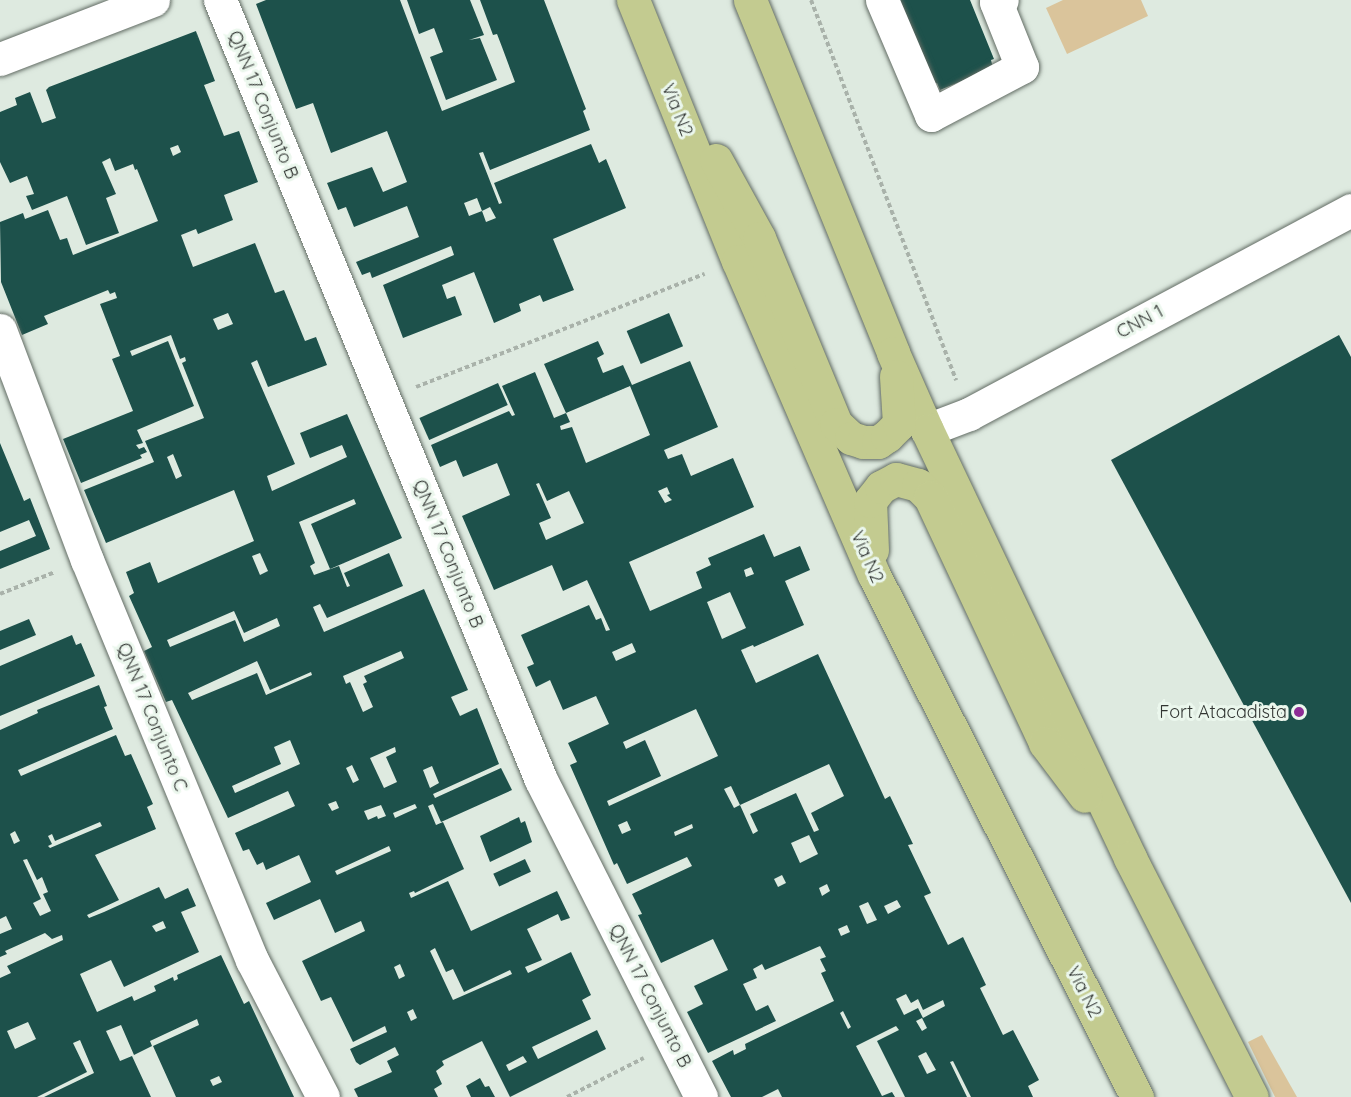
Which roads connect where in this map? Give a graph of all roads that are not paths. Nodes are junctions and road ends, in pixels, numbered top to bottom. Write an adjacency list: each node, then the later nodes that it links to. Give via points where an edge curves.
1 (153, 0): 8 (street)
2 (220, 0): 16 (street, QNN 17 Conjunto B, via 541,780)
3 (633, 0): 7 (main road, Via N2)
4 (882, 0): 5 (street, via 931,115 1022,67 996,2)
5 (1002, 0)
6 (755, 5): 11 (main road)
7 (646, 32): 11 (main road, via 759,238 836,424 851,438 878,442 898,424); 13 (main road, Via N2, via 738,261)
8 (0, 58)
9 (1351, 210): 12 (street, CNN 1, via 969,414)
10 (0, 330): 15 (street, QNN 17 Conjunto C, via 87,560 252,960)
11 (893, 353): 12 (main road)
12 (927, 430): 14 (main road)
13 (874, 575): 14 (main road, via 870,501 881,487 896,479 918,485 930,497 1046,743); 17 (main road, Via N2)
14 (1130, 858): 18 (main road)
15 (323, 1097)
16 (701, 1097)
17 (1137, 1097)
18 (1252, 1097)

